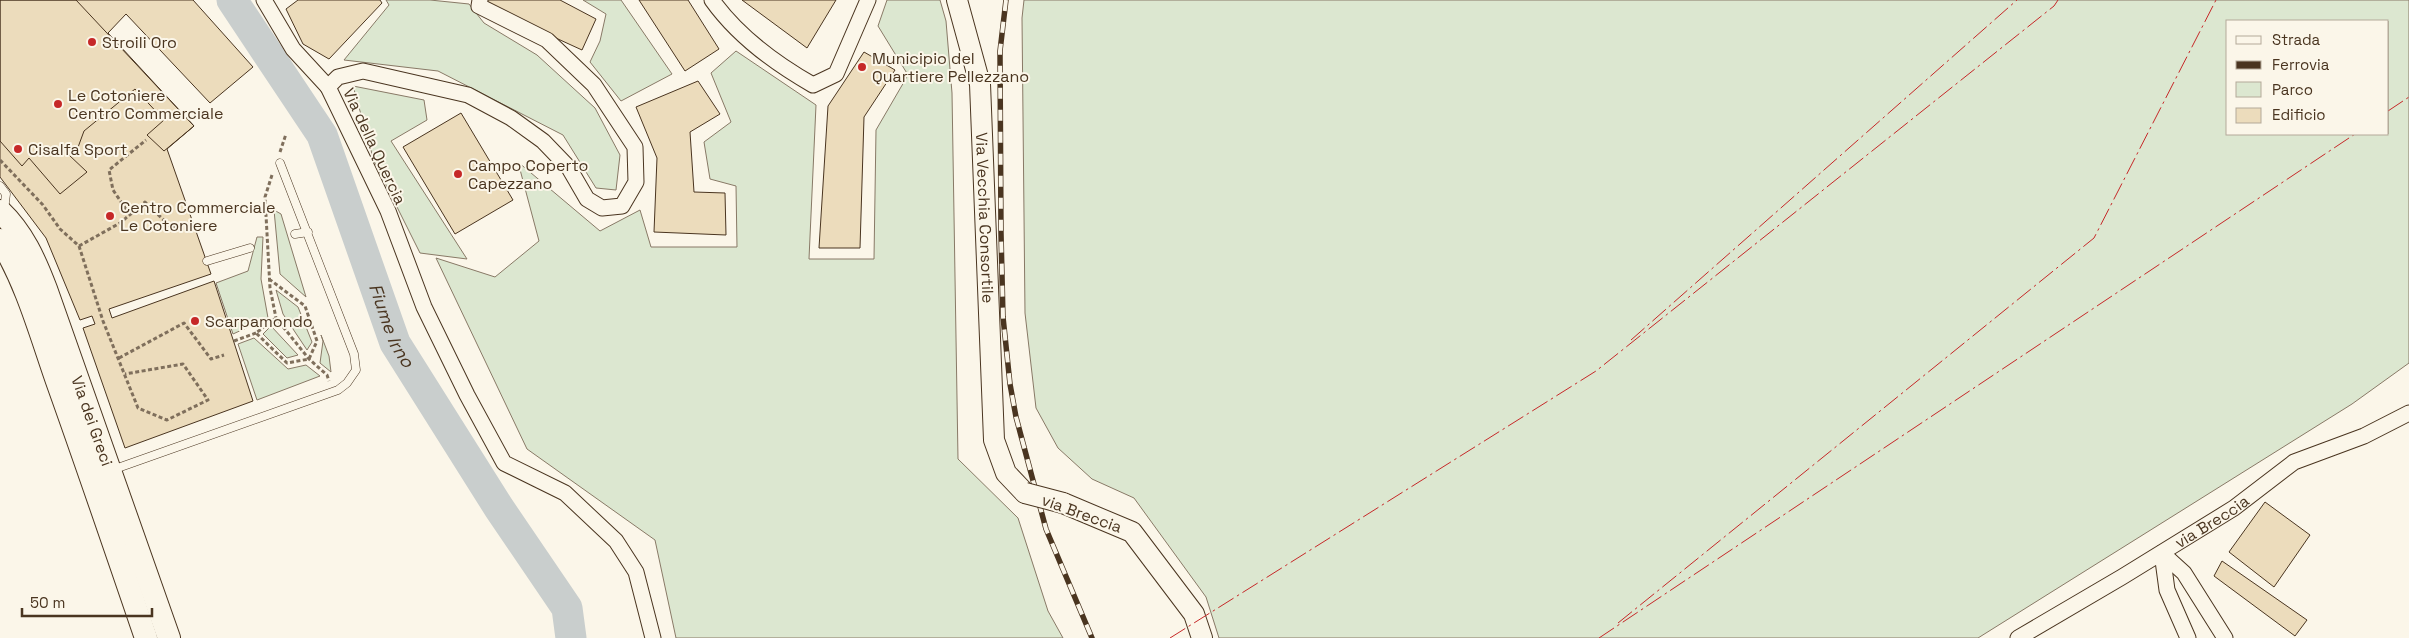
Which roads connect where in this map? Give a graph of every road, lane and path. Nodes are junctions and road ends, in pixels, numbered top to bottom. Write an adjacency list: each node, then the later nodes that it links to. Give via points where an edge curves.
1 (264, 0): 6 (street, via 292,49)
2 (480, 0): 6 (street, Via della Quercia, via 479,6 547,40 594,85 635,147 636,182 622,206 602,208 587,199 569,168 543,141 511,118 468,95 363,71 338,77)
3 (712, 0): 4 (street, via 747,38 813,85 836,74)
4 (868, 0)
5 (957, 0): 32 (street, Via Vecchia Consortile, via 980,84)
6 (328, 87): 37 (street, Via della Quercia, via 388,211 424,307 504,463 566,493 616,541 636,572)
7 (286, 134): 10 (path)
8 (146, 140): 14 (path, via 110,170 113,190)
9 (0, 160): 19 (path)
10 (278, 162): 16 (lane)
11 (274, 170): 22 (path, via 265,197)
12 (0, 186): 13 (lane, via 6,194)
13 (2, 213): 33 (main road, Via dei Greci, via 33,255)
14 (130, 215): 15 (path, via 145,202 171,227); 19 (path)
15 (179, 225)
16 (308, 232): 17 (lane); 33 (lane, via 354,354 356,370 347,383 338,390)
17 (295, 234)
18 (0, 240): 35 (main road, Via dei Greci, via 33,310)
19 (79, 246): 27 (path)
20 (250, 248): 21 (lane)
21 (207, 262)
22 (269, 278): 23 (path); 28 (path, via 305,306 317,341)
23 (276, 318): 24 (path); 28 (path)
24 (256, 333): 25 (path); 28 (path, via 287,363)
25 (234, 341)
26 (224, 355): 27 (path, via 211,359 184,323)
27 (119, 358): 29 (path)
28 (308, 359): 30 (path, via 326,375)
29 (125, 374): 29 (path, via 138,408 167,420 208,400 183,364)
30 (329, 382)
31 (2409, 413): 34 (street, via Breccia, via 2364,436 2294,462 2234,508)
32 (994, 440): 38 (street, via Breccia, bridge, via 1006,473 1025,493 1063,503 1132,532 1194,614)
33 (110, 470): 36 (main road, Via dei Greci)
34 (2162, 553): 39 (street, via Breccia); 40 (street, via 2166,590); 41 (street, via 2184,573)
35 (146, 638)
36 (169, 638)
37 (653, 638)
38 (1202, 638)
39 (2018, 638)
40 (2188, 638)
41 (2225, 638)

